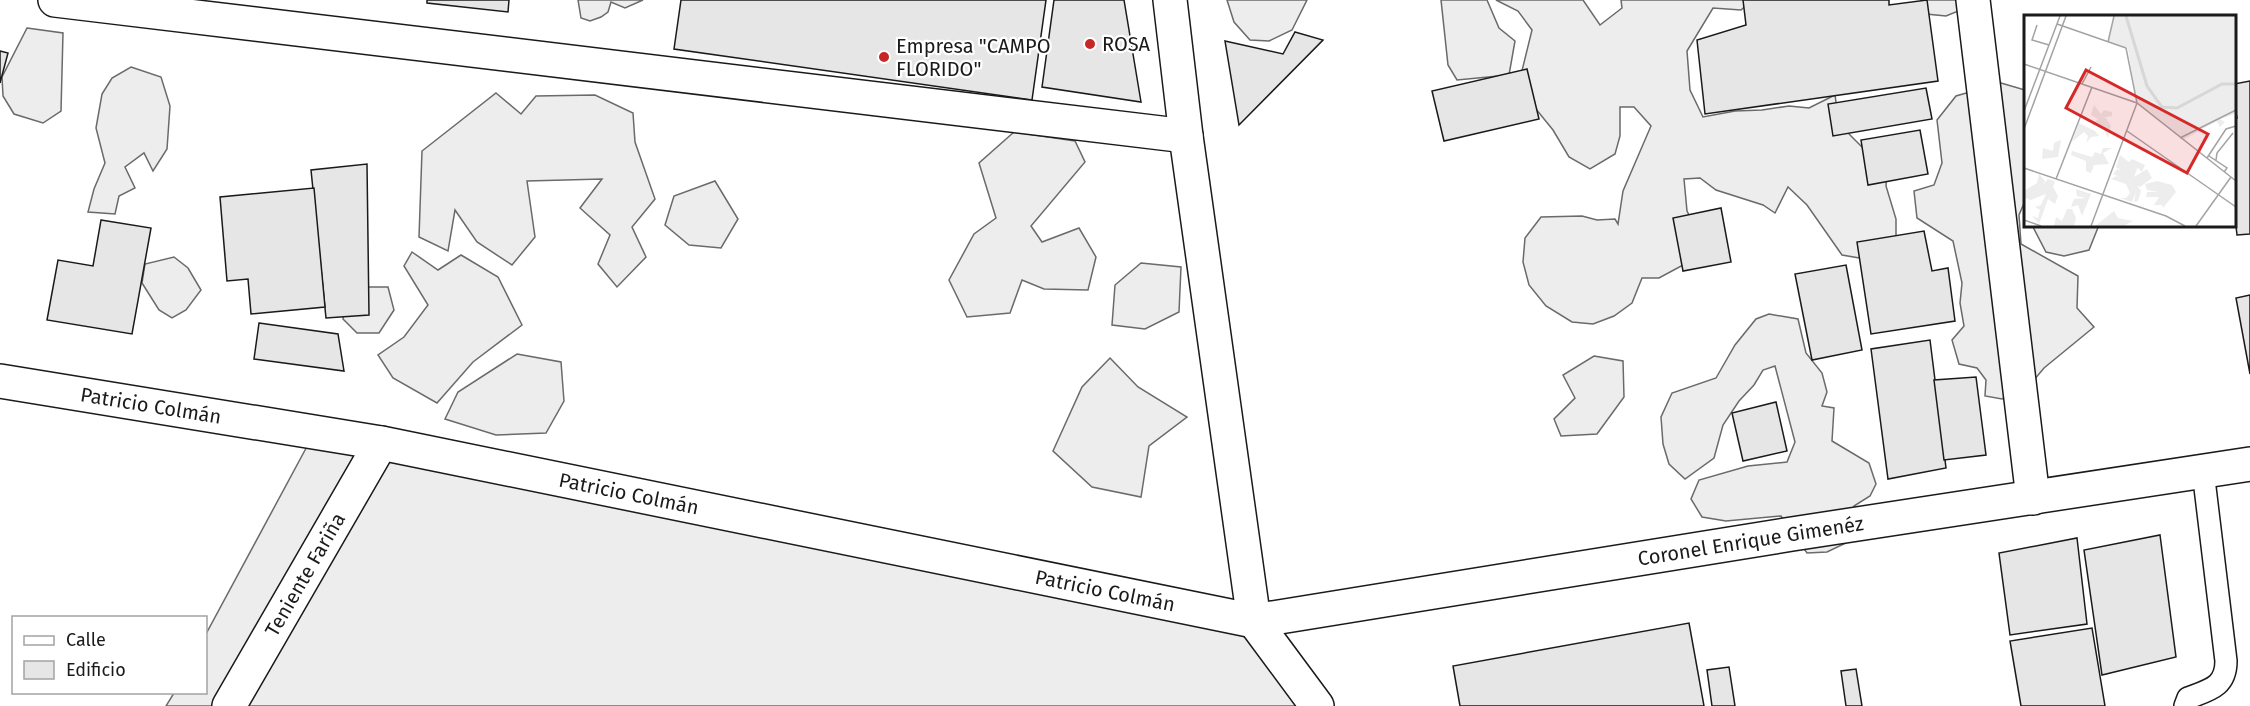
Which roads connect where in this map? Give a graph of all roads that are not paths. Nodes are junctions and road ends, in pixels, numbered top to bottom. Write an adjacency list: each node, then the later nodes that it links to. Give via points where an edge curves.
1 (54, 0): 4 (street)
2 (1170, 0): 4 (street)
3 (1973, 0): 9 (street)
4 (1186, 136): 10 (street)
5 (0, 381): 6 (street, Patricio Colmán)
6 (381, 443): 10 (street, Patricio Colmán); 11 (street, Teniente Fariña)
7 (2250, 464): 8 (street, Coronel Enrique Gimenéz)
8 (2203, 471): 9 (street, Coronel Enrique Gimenéz); 13 (lane, via 2226,674 2214,688 2188,698)
9 (2033, 498): 10 (street, Coronel Enrique Gimenéz)
10 (1254, 621): 12 (street)
11 (229, 706)
12 (1317, 706)
13 (2185, 706)

